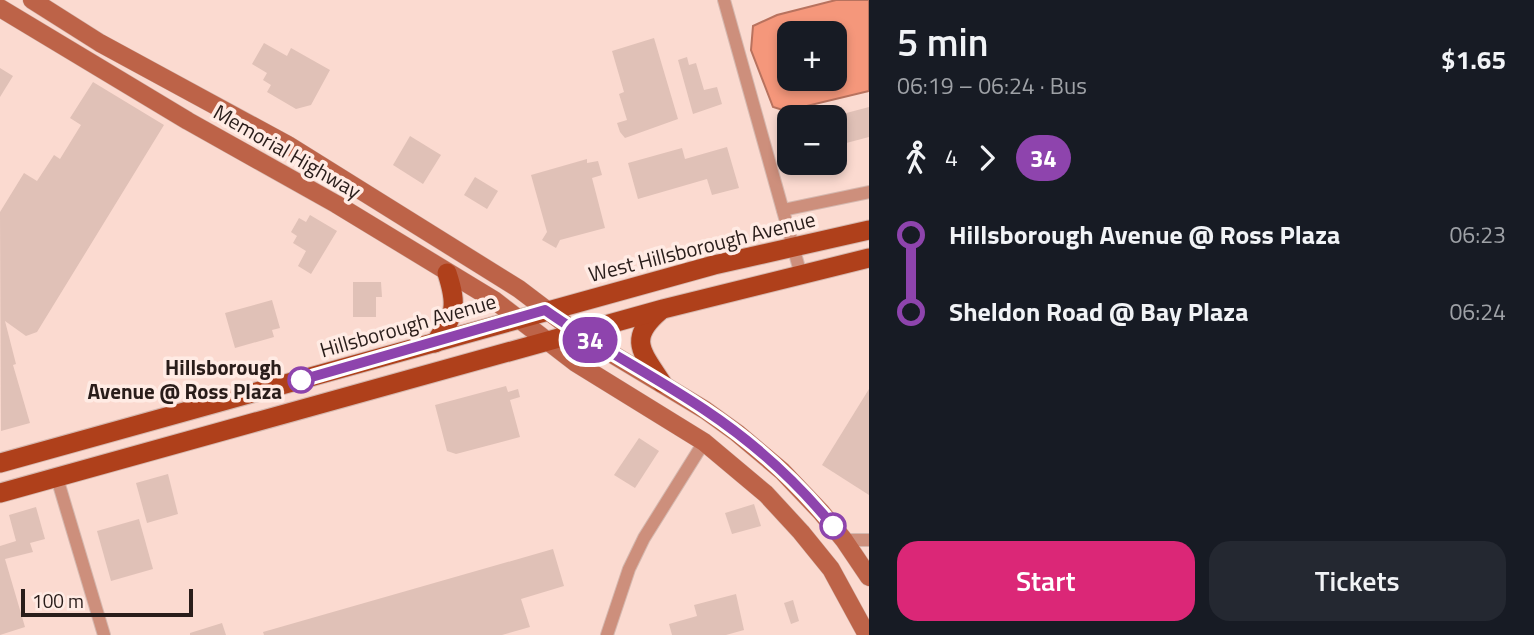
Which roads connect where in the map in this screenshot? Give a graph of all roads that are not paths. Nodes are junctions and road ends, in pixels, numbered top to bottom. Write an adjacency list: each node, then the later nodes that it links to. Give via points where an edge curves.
1 (32, 0): 4 (street); 5 (main road, Memorial Highway)
2 (724, 0): 8 (street)
3 (0, 8): 4 (main road, Memorial Highway)
4 (21, 20): 6 (main road, Memorial Highway)
5 (206, 101): 6 (main road); 15 (main road, Memorial Highway, via 288,145 519,289)
6 (188, 121): 12 (main road, Memorial Highway)
7 (869, 192): 8 (street)
8 (783, 210): 10 (street)
9 (869, 230): 10 (main road, West Hillsborough Avenue)
10 (794, 246): 13 (street); 15 (main road, West Hillsborough Avenue)
11 (869, 258): 13 (main road)
12 (447, 273): 16 (main road, Memorial Highway); 19 (main road, via 455,310)
13 (801, 275): 14 (main road)
14 (663, 309): 17 (main road); 20 (main road, via 647,322 640,339)
15 (545, 310): 16 (main road, Hillsborough Avenue); 17 (main road, Memorial Highway)
16 (517, 318): 18 (main road, Memorial Highway); 19 (main road, Hillsborough Avenue)
17 (577, 332): 18 (main road); 20 (main road, Memorial Highway)
18 (547, 341): 22 (main road); 24 (main road, Memorial Highway)
19 (435, 343): 21 (main road, Hillsborough Avenue)
20 (663, 383): 29 (main road, Memorial Highway, via 737,433 782,471)
21 (206, 407): 22 (main road); 23 (main road, Hillsborough Avenue)
22 (214, 434): 26 (main road)
23 (101, 437): 25 (main road, Hillsborough Avenue); 27 (main road, via 83,458 7,479)
24 (704, 442): 33 (street, via 644,538); 34 (main road, Memorial Highway, via 766,494 801,532 831,569)
25 (0, 463)
26 (57, 478): 28 (main road); 32 (street)
27 (0, 486)
28 (0, 493)
29 (844, 540): 30 (street); 31 (main road, Memorial Highway)
30 (869, 540)
31 (869, 577)
32 (104, 635)
33 (607, 635)
34 (867, 635)

